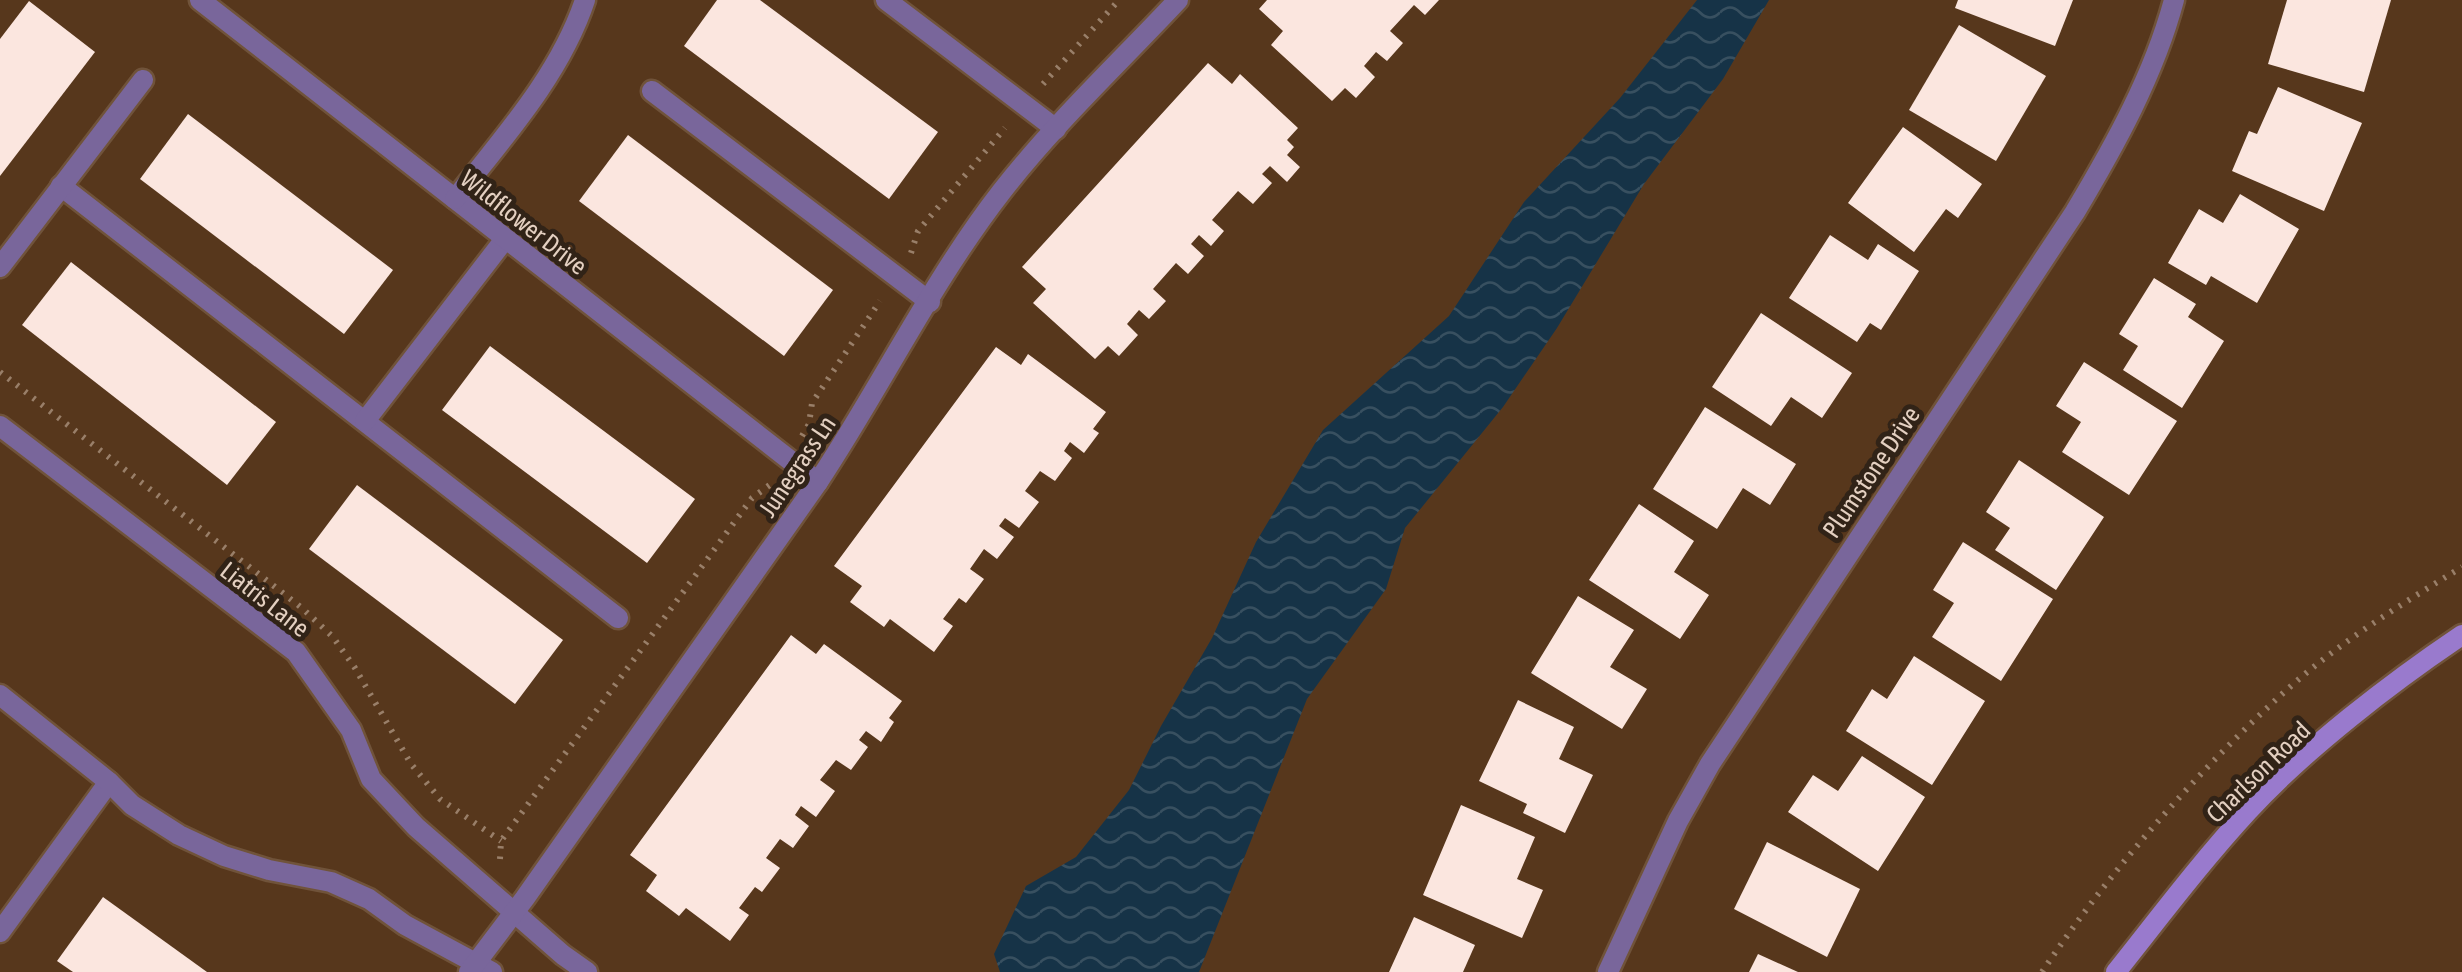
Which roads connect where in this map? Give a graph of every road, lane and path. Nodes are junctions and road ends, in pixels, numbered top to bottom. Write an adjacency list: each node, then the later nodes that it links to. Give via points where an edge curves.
1 (200, 0): 10 (street, Wildflower Drive)
2 (585, 0): 10 (street, via 550,73)
3 (886, 0): 8 (street)
4 (1178, 0): 8 (street, Junegrass Ln)
5 (2174, 0): 26 (street, Plumstone Drive, via 2110,154 1710,764)
6 (143, 80): 9 (street)
7 (652, 91): 13 (street)
8 (1056, 129): 13 (street, Junegrass Ln, via 1003,190)
9 (60, 186): 12 (street); 14 (street)
10 (455, 200): 11 (street, Wildflower Drive)
11 (505, 239): 14 (street); 16 (street, Wildflower Drive)
12 (0, 267)
13 (930, 302): 16 (street, Junegrass Ln)
14 (365, 421): 18 (street)
15 (0, 426): 22 (street, Liatris Lane, via 296,652 351,730 371,779)
16 (818, 482): 22 (street, Junegrass Ln)
17 (2462, 567): 27 (path, via 2394,608 2283,693 2117,872)
18 (618, 618)
19 (2462, 635): 28 (street, Charlson Road, via 2331,735 2250,809)
20 (0, 695): 21 (street)
21 (109, 782): 23 (street); 24 (street, via 180,835 224,856 331,882 369,899)
22 (515, 912): 24 (street, Junegrass Ln); 25 (street, Liatris Lane)
23 (0, 932)
24 (479, 969)
25 (586, 972)
26 (1608, 972)
27 (2042, 972)
28 (2116, 972)

